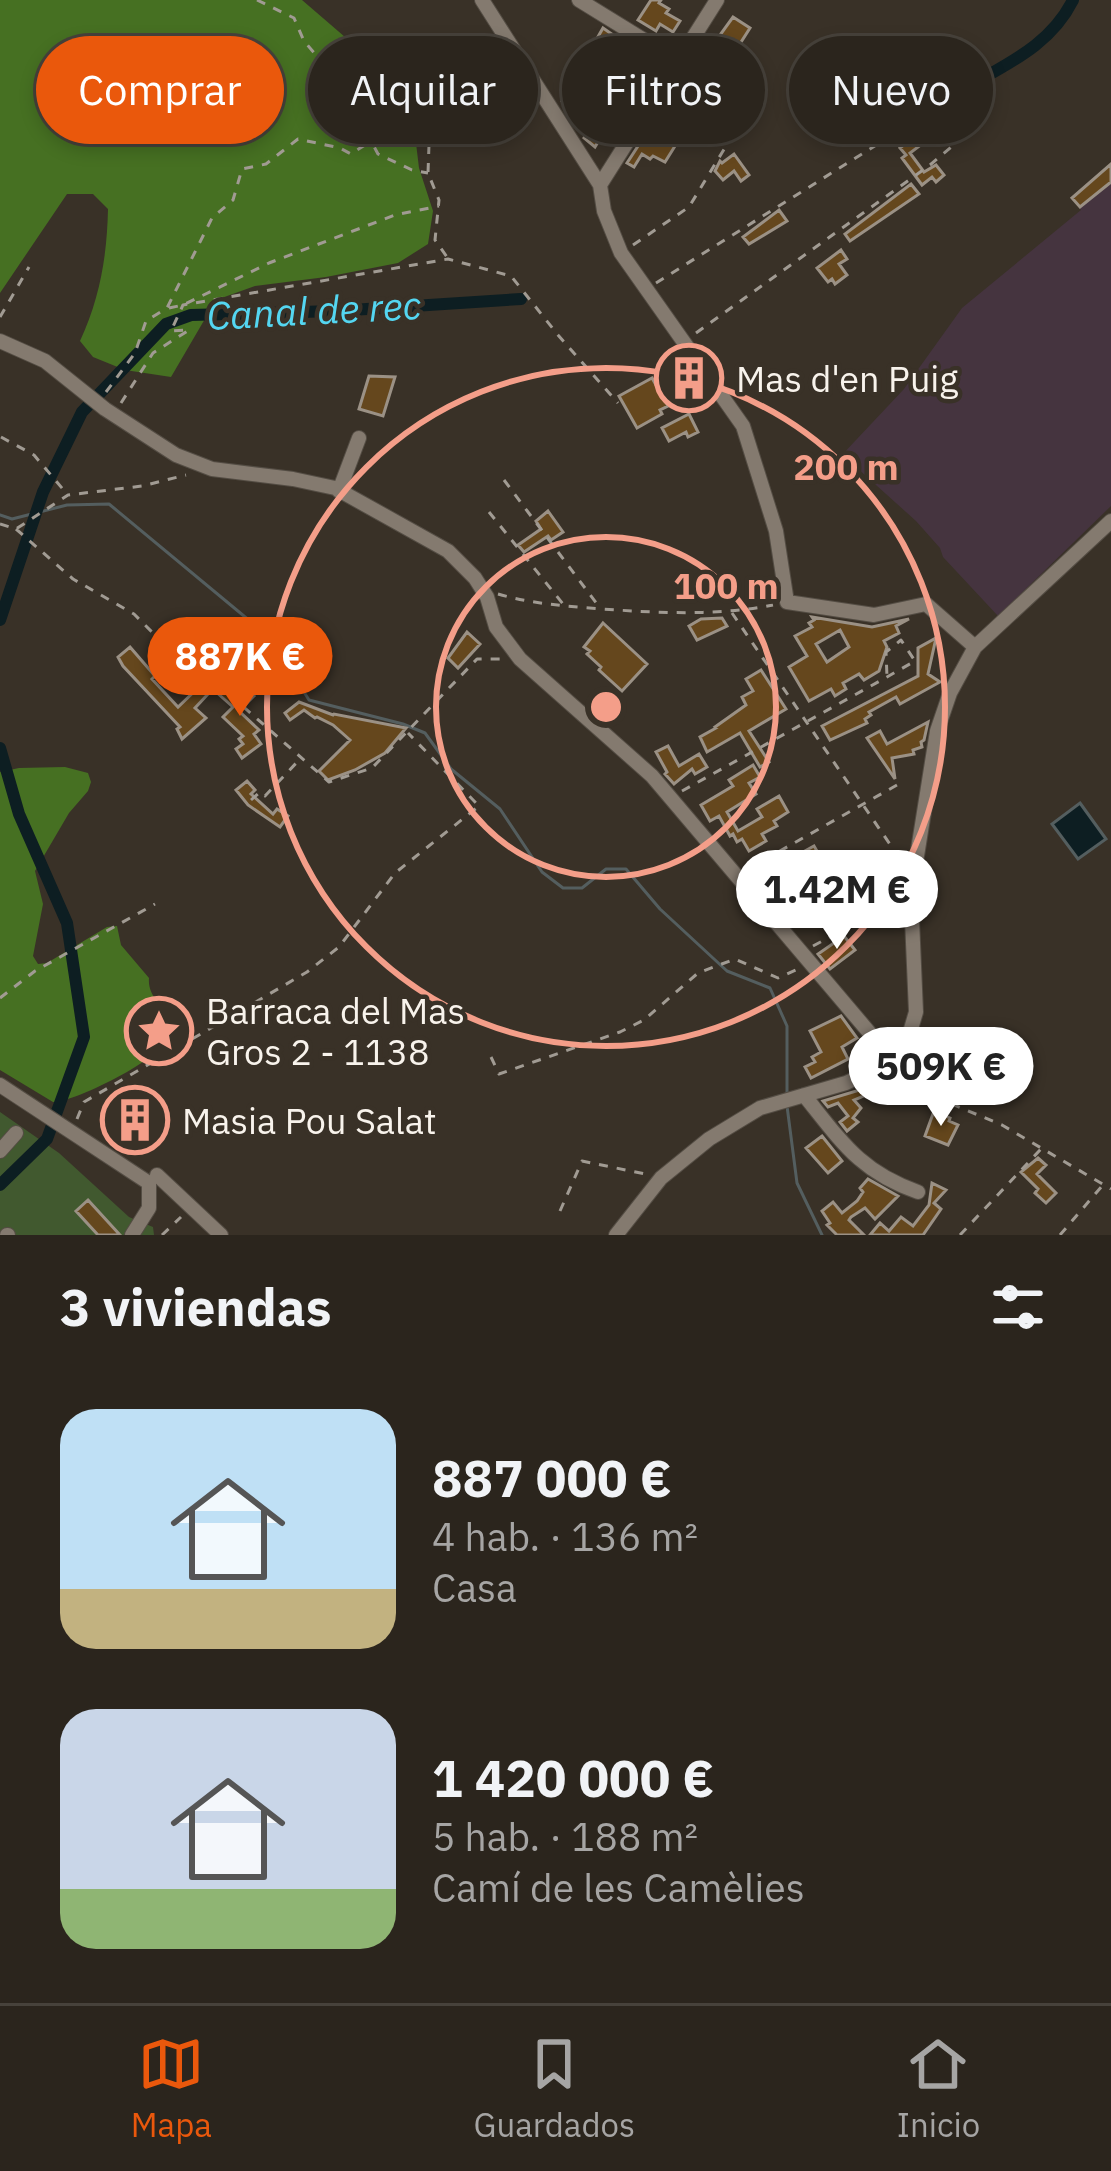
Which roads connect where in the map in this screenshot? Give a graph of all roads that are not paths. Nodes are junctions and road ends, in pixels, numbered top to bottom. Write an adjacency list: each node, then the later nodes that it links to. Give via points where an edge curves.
1 (482, 0): 7 (street)
2 (579, 0): 4 (street)
3 (717, 0): 5 (street)
4 (637, 36)
5 (694, 36)
6 (626, 144): 7 (street)
7 (600, 185): 12 (street, via 622,253 743,426 776,531 787,602 874,615 926,604)
8 (1, 342): 10 (street, via 45,362 176,455)
9 (359, 438): 10 (street)
10 (338, 491): 13 (street, via 448,551 475,578 520,659 652,776)
11 (1111, 521): 12 (street)
12 (975, 647): 13 (street, via 938,731 910,873 916,1012 908,1039)
13 (890, 1057): 15 (street)
14 (0, 1085): 20 (street, via 149,1183 149,1208)
15 (804, 1095): 19 (street, via 856,1158); 22 (street, via 760,1108 709,1139 661,1178)
16 (16, 1133): 17 (street)
17 (0, 1151)
18 (157, 1175): 21 (street)
19 (918, 1192)
20 (132, 1235)
21 (221, 1235)
22 (616, 1235)

